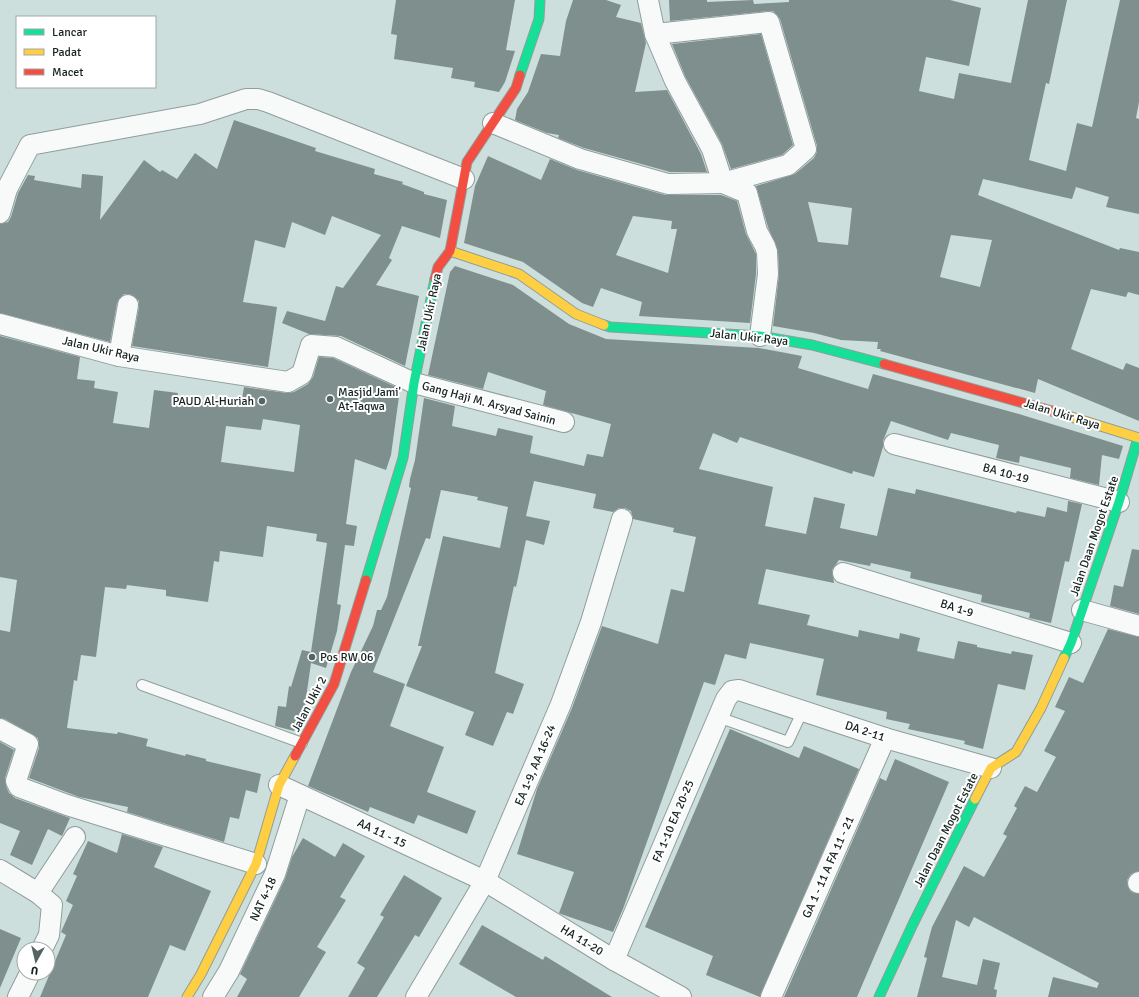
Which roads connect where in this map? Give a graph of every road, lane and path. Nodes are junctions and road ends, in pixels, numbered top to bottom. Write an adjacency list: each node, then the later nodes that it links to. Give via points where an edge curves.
1 (540, 0): 4 (street, via 539,19 516,88)
2 (648, 0): 3 (street)
3 (655, 34): 6 (street, via 675,80 712,149); 6 (street, via 769,22 806,149 788,165)
4 (493, 123): 5 (street, via 467,162); 6 (street, via 580,159 668,184)
5 (464, 179): 7 (street, via 258,99 246,99 200,114 30,145 7,189); 8 (street)
6 (723, 183): 11 (street, via 747,192 757,231 765,246 768,274)
7 (0, 213)
8 (450, 251): 11 (street, Jalan Ukir Raya, via 519,274 576,314 610,327); 13 (street, Jalan Ukir Raya, via 438,268)
9 (128, 304): 12 (street)
10 (0, 324): 12 (street, Jalan Ukir Raya)
11 (760, 336): 15 (street, Jalan Ukir Raya, via 812,345 1007,398)
12 (119, 356): 13 (street, Jalan Ukir Raya, via 288,382 302,374 311,345 336,347)
13 (414, 383): 14 (street, Gang Haji M. Arsyad Sainin); 29 (street, Jalan Ukir 2, via 403,458 334,684)
14 (564, 422)
15 (1138, 438): 17 (street, Jalan Daan Mogot Estate)
16 (894, 444): 17 (street, BA 10-19)
17 (1119, 502): 20 (street, Jalan Daan Mogot Estate)
18 (622, 519): 36 (street, EA 1-9, AA 16-24, via 591,622 561,704)
19 (844, 573): 22 (street, BA 1-9)
20 (1082, 610): 21 (street); 22 (street, Jalan Daan Mogot Estate)
21 (1139, 626)
22 (1072, 643): 30 (street, Jalan Daan Mogot Estate, via 1041,708 1016,752)
23 (142, 685): 29 (lane)
24 (740, 690): 25 (street, DA 2-11); 26 (street, FA 1-10 EA 20-25, via 732,691 726,698)
25 (803, 710): 26 (lane, via 788,742); 28 (street, DA 2-11)
26 (718, 717): 39 (street, FA 1-10 EA 20-25)
27 (0, 729): 34 (street, via 28,744 16,781 19,787 87,812)
28 (885, 738): 30 (street, DA 2-11); 46 (street, GA 1 - 11 A FA 11 - 21)
29 (302, 743): 31 (street, Jalan Ukir 2)
30 (991, 768): 47 (street, Jalan Daan Mogot Estate)
31 (279, 785): 32 (street, AA 11 - 15); 34 (street, Jalan Ukir 2)
32 (300, 796): 36 (street, AA 11 - 15); 43 (street, NAT 4-18, via 276,874 229,971)
33 (75, 837): 37 (street)
34 (256, 864): 42 (street, Jalan Ukir 2)
35 (0, 870): 37 (street)
36 (485, 881): 39 (street, HA 11-20); 44 (street, EA 1-9, AA 16-24)
37 (38, 893): 38 (street, via 52,905)
38 (46, 941)
39 (614, 960): 45 (street, HA 11-20)
40 (26, 981): 41 (street)
41 (18, 997)
42 (187, 997)
43 (213, 997)
44 (416, 997)
45 (681, 997)
46 (771, 997)
47 (879, 997)

